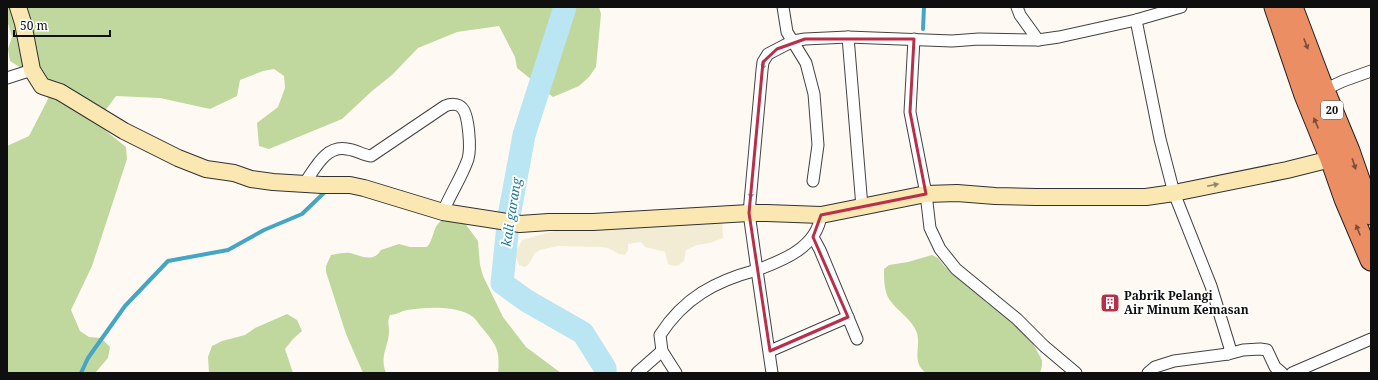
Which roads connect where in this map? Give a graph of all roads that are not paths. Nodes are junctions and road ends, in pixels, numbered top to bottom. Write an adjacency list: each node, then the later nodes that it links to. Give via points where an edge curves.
1 (18, 7): 12 (street)
2 (783, 7): 11 (street, via 787,32)
3 (1017, 7): 10 (street)
4 (1181, 7): 7 (street)
5 (1275, 7): 16 (highway, 20, one-way to 5, via 1305,95)
6 (1292, 7): 15 (highway, 20, one-way to 15)
7 (1136, 20): 10 (street); 19 (street, via 1160,139)
8 (848, 37): 9 (street); 11 (street); 21 (street)
9 (914, 39): 10 (street); 20 (street, via 910,112)
10 (1038, 40)
11 (793, 41): 17 (street, via 806,63 814,94 818,145); 24 (street, one-way to 24, via 768,54 763,62)
12 (32, 70): 14 (street); 18 (street, via 42,86 60,92 124,131 178,158 206,169 234,173 251,179)
13 (1371, 71): 15 (street)
14 (7, 78)
15 (1324, 90): 23 (highway, 20, one-way to 23)
16 (1331, 159): 19 (street, one-way to 16); 27 (highway, 20, one-way to 16)
17 (813, 181)
18 (304, 184): 22 (street, via 350,185); 22 (street, via 321,159 332,150 349,149 372,156 445,106 457,105 465,113 470,150)
19 (1174, 193): 20 (street, via 1146,197); 34 (street, via 1211,286 1230,348)
20 (926, 194): 21 (street); 38 (street, via 930,228 940,249 956,269 1017,319)
21 (862, 207): 25 (street)
22 (445, 208): 24 (street, via 475,217 520,224)
23 (1370, 208)
24 (749, 213): 25 (street); 28 (street)
25 (821, 215): 26 (street)
26 (813, 237): 28 (street, via 796,252); 29 (street)
27 (1371, 260)
28 (757, 270): 32 (street, via 716,284 676,312 660,335); 33 (street)
29 (848, 317): 30 (street); 33 (street)
30 (857, 338)
31 (1371, 339): 41 (street)
32 (662, 351): 35 (street); 36 (street)
33 (770, 351): 37 (street)
34 (1228, 354): 39 (street, via 1174,361 1155,367); 40 (street, via 1264,349)
35 (637, 373)
36 (676, 373)
37 (772, 373)
38 (1076, 373)
39 (1148, 373)
40 (1282, 373)
41 (1292, 373)

